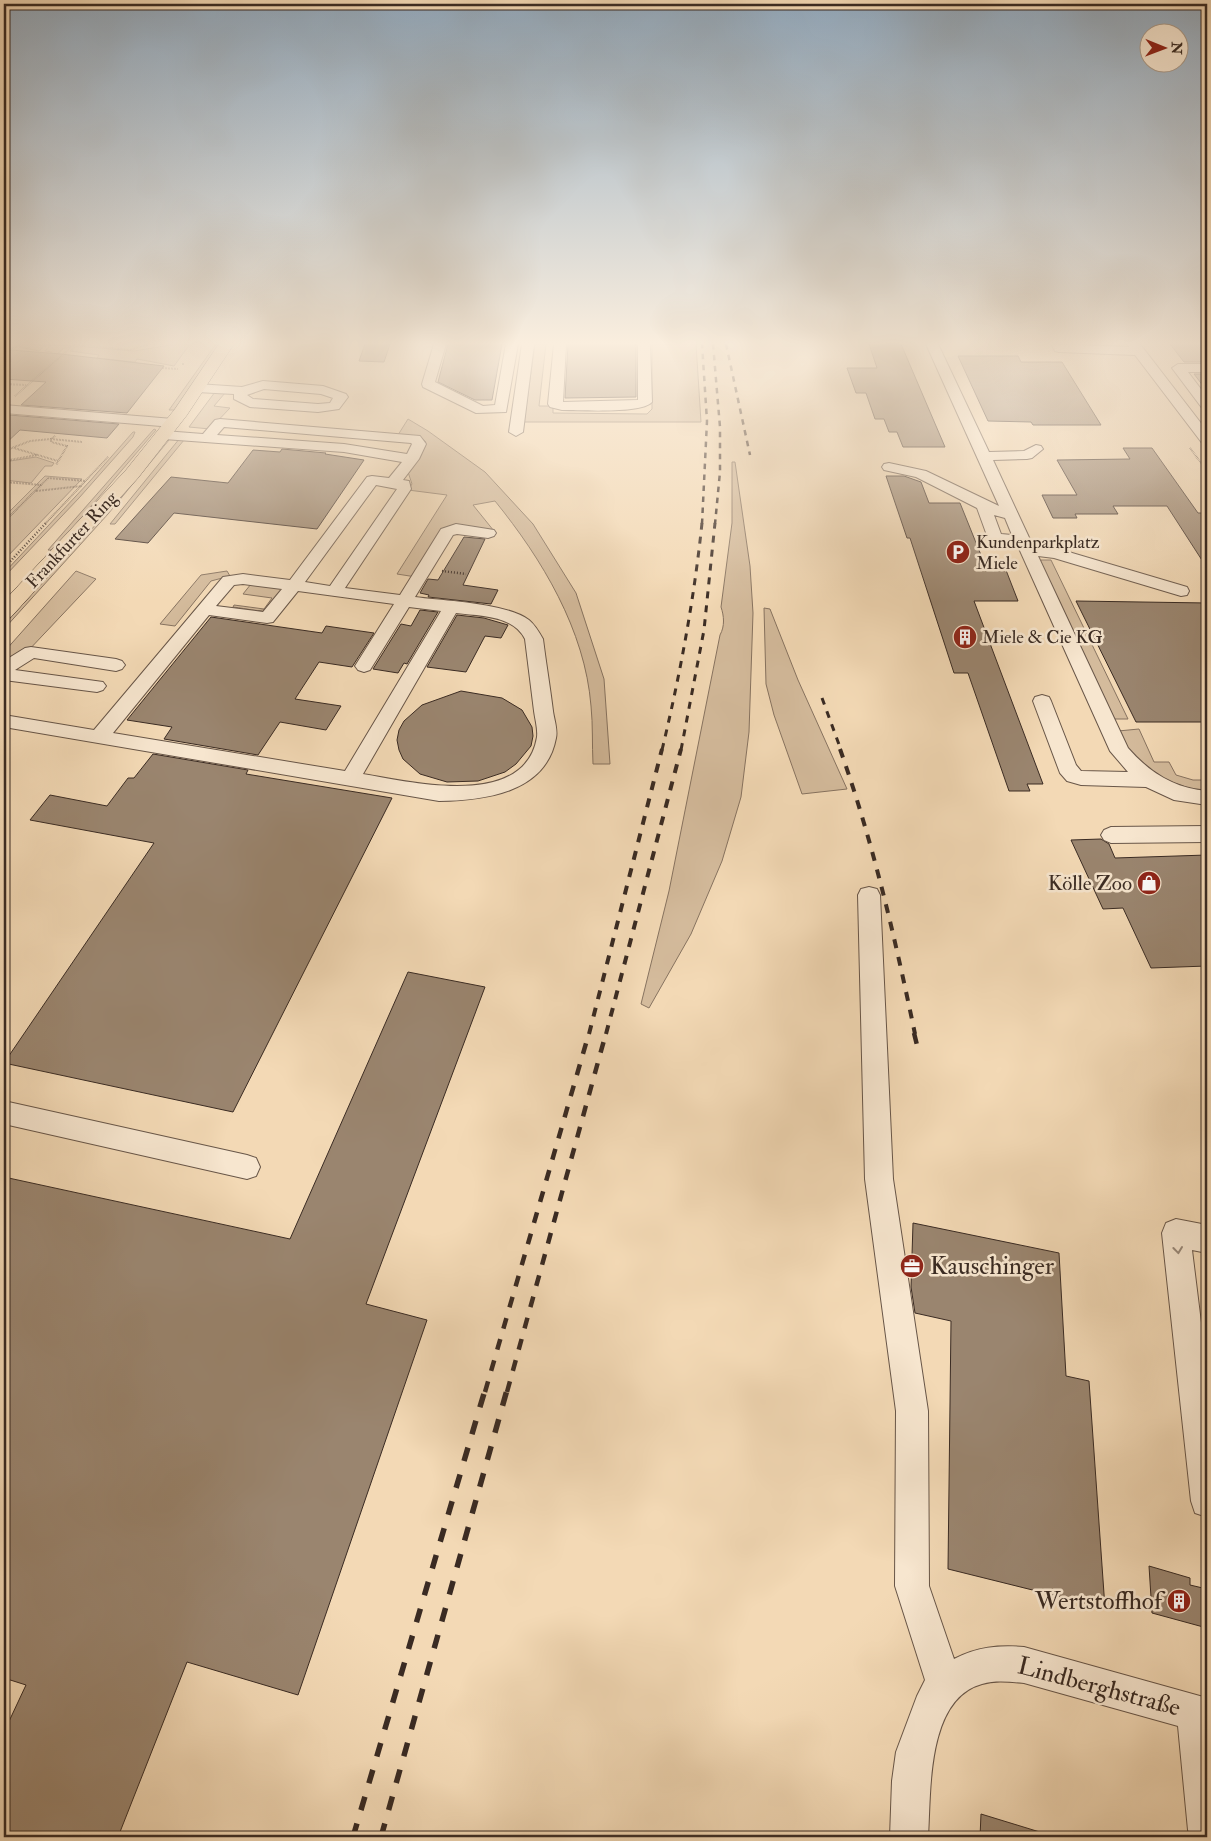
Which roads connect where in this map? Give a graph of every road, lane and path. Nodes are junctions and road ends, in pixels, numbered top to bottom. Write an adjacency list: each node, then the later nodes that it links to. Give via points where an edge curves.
1 (155, 430): 31 (main road, Frankfurter Ring)
2 (158, 430): 39 (main road, Frankfurter Ring, via 132,474)
3 (185, 430): 22 (street, via 207,438 344,448 412,459)
4 (971, 430): 14 (street)
5 (1199, 430): 8 (street)
6 (55, 436): 7 (path)
7 (51, 439): 9 (path); 10 (path, via 30,441); 17 (path, via 51,442 67,446)
8 (1207, 440)
9 (82, 442)
10 (14, 448): 12 (path); 13 (path)
11 (1036, 449): 14 (street, via 1028,455)
12 (4, 451)
13 (38, 455): 16 (path); 17 (path)
14 (983, 456): 27 (street)
15 (108, 457): 20 (path, Frankfurter Ring)
16 (4, 460)
17 (58, 461): 18 (path)
18 (56, 465)
19 (889, 467): 26 (street, via 922,473)
20 (87, 481): 23 (path, via 48,478); 24 (path, Frankfurter Ring)
21 (4, 482): 23 (path)
22 (393, 483): 33 (street, via 372,480); 34 (street, via 404,484 404,489)
23 (40, 485): 25 (path)
24 (82, 486): 25 (path); 32 (path, Frankfurter Ring)
25 (35, 491): 28 (path)
26 (985, 507): 27 (street); 30 (street, via 995,538)
27 (1010, 515): 30 (street)
28 (4, 522)
29 (488, 533): 36 (street, via 456,529 447,532)
30 (1024, 545): 35 (street); 49 (street, via 1120,752)
31 (35, 553)
32 (4, 568)
33 (295, 585): 34 (street); 38 (street, via 243,578 230,580); 38 (street, via 267,618)
34 (335, 590): 36 (street)
35 (1181, 591)
36 (405, 600): 37 (street); 41 (street)
37 (452, 606): 48 (street); 48 (street, via 502,614 522,623 530,631 534,639 547,736 539,760 514,781 492,790 468,794 439,794)
38 (203, 609): 47 (street)
39 (4, 613)
40 (116, 665): 42 (street, via 31,652)
41 (364, 666)
42 (4, 669)
43 (4, 674): 44 (street)
44 (97, 686)
45 (1042, 701): 49 (street, via 1067,768 1074,776)
46 (4, 721): 47 (street)
47 (99, 737): 48 (street)
48 (351, 778)
49 (1149, 780): 50 (street, via 1159,788)
50 (1207, 798)
51 (1207, 834): 52 (street)
52 (1111, 835)
53 (869, 896): 58 (street, via 879,1179 912,1411 912,1586)
54 (4, 1112): 55 (street)
55 (247, 1167)
56 (1207, 1239): 57 (street, one-way to 57, via 1176,1233)
57 (1207, 1501)
58 (945, 1685): 59 (street, Lindberghstraße, via 976,1667 1024,1664); 61 (street, Lindberghstraße, via 935,1696 915,1752)
59 (1201, 1714): 60 (street)
60 (1207, 1830)
61 (909, 1837)

